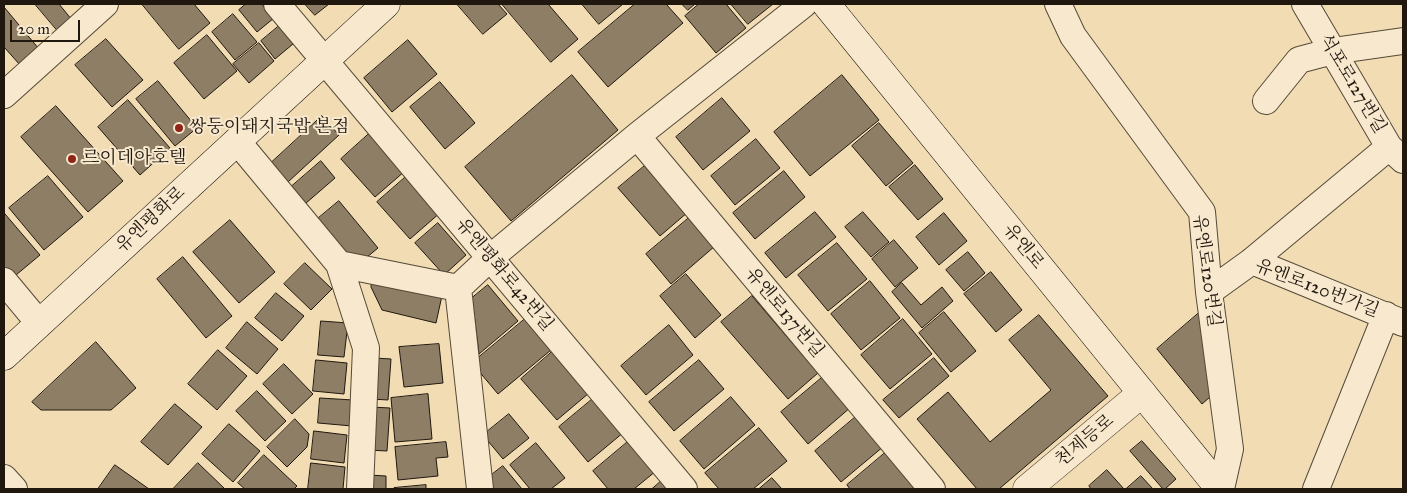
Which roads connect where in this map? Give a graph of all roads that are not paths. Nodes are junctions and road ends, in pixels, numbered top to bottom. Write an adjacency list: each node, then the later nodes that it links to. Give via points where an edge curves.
1 (105, 4): 11 (street)
2 (277, 4): 10 (street, 유엔평화로42번길)
3 (386, 4): 10 (main road, 유엔평화로)
4 (804, 4): 13 (street)
5 (826, 4): 25 (main road, 유엔로)
6 (1058, 4): 21 (street, 유엔로120번길, via 1073,36 1202,212)
7 (1305, 4): 9 (street, 석포로127번길)
8 (1403, 41): 9 (street)
9 (1333, 51): 12 (street, via 1299,60); 15 (street, 석포로127번길)
10 (324, 61): 14 (main road, 유엔평화로); 16 (street, 유엔평화로42번길)
11 (4, 96)
12 (1266, 101)
13 (637, 136): 16 (street); 31 (street, 유엔로137번길)
14 (237, 141): 18 (street); 23 (main road, 유엔평화로)
15 (1396, 153): 17 (street)
16 (490, 258): 20 (street); 30 (street, 유엔평화로42번길)
17 (1252, 261): 21 (street, 유엔로120번가길); 22 (street, 유엔로120번가길)
18 (339, 264): 20 (street); 28 (street, via 366,348)
19 (4, 281): 23 (street)
20 (458, 288): 29 (street)
21 (1209, 292): 33 (street, 유엔로120번길, via 1230,449)
22 (1395, 319): 34 (street)
23 (39, 323): 24 (main road, 유엔평화로)
24 (4, 356)
25 (1142, 393): 32 (main road, 천제등로); 33 (main road, 유엔로)
26 (4, 478): 27 (street)
27 (14, 489)
28 (360, 489)
29 (480, 489)
30 (684, 489)
31 (932, 489)
32 (1027, 489)
33 (1220, 489)
34 (1316, 489)

